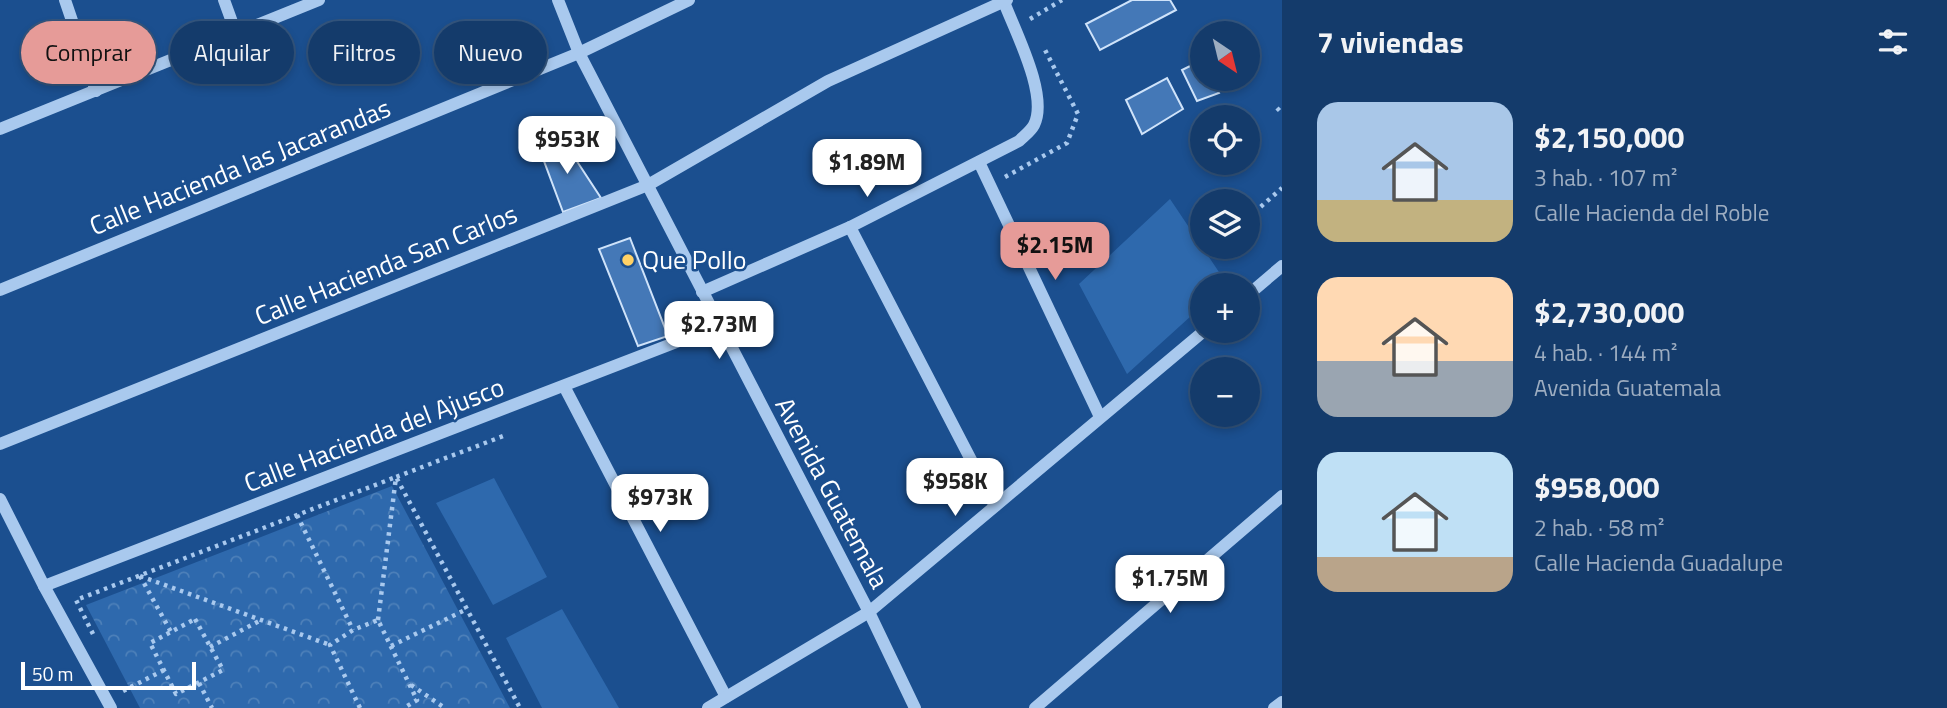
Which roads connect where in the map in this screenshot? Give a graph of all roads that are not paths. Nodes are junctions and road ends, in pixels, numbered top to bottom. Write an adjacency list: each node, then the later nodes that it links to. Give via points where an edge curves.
1 (65, 0): 11 (street)
2 (224, 0): 7 (street)
3 (319, 0): 8 (street)
4 (558, 0): 9 (street, Avenida Guatemala)
5 (689, 0): 9 (street, Calle Hacienda las Jacarandas)
6 (1006, 1): 13 (street, via 1038,105 1034,125 1019,141); 14 (street, Calle Hacienda San Carlos, via 828,81)
7 (232, 21)
8 (266, 21)
9 (579, 53): 14 (street, Avenida Guatemala); 18 (street, Calle Hacienda las Jacarandas)
10 (170, 60): 11 (street)
11 (96, 91): 12 (street)
12 (0, 129)
13 (979, 162): 15 (street); 23 (street)
14 (648, 185): 19 (street, Avenida Guatemala); 24 (street, Calle Hacienda San Carlos)
15 (850, 227): 19 (street); 27 (street)
16 (1282, 267): 17 (street)
17 (1260, 285)
18 (0, 290)
19 (702, 292): 20 (street, Avenida Guatemala)
20 (718, 324): 22 (street, Calle Hacienda del Ajusco); 29 (street, Avenida Guatemala)
21 (1190, 343): 23 (street)
22 (564, 386): 28 (street, Calle Hacienda del Ajusco); 30 (street)
23 (1100, 417): 27 (street)
24 (0, 444)
25 (1282, 496): 35 (street)
26 (0, 499): 28 (street)
27 (995, 506): 29 (street)
28 (44, 586): 32 (street)
29 (869, 612): 30 (street); 34 (street, Avenida Guatemala)
30 (726, 698): 33 (street)
31 (1282, 702): 36 (street)
32 (111, 708)
33 (708, 708)
34 (915, 708)
35 (1035, 708)
36 (1274, 708)

